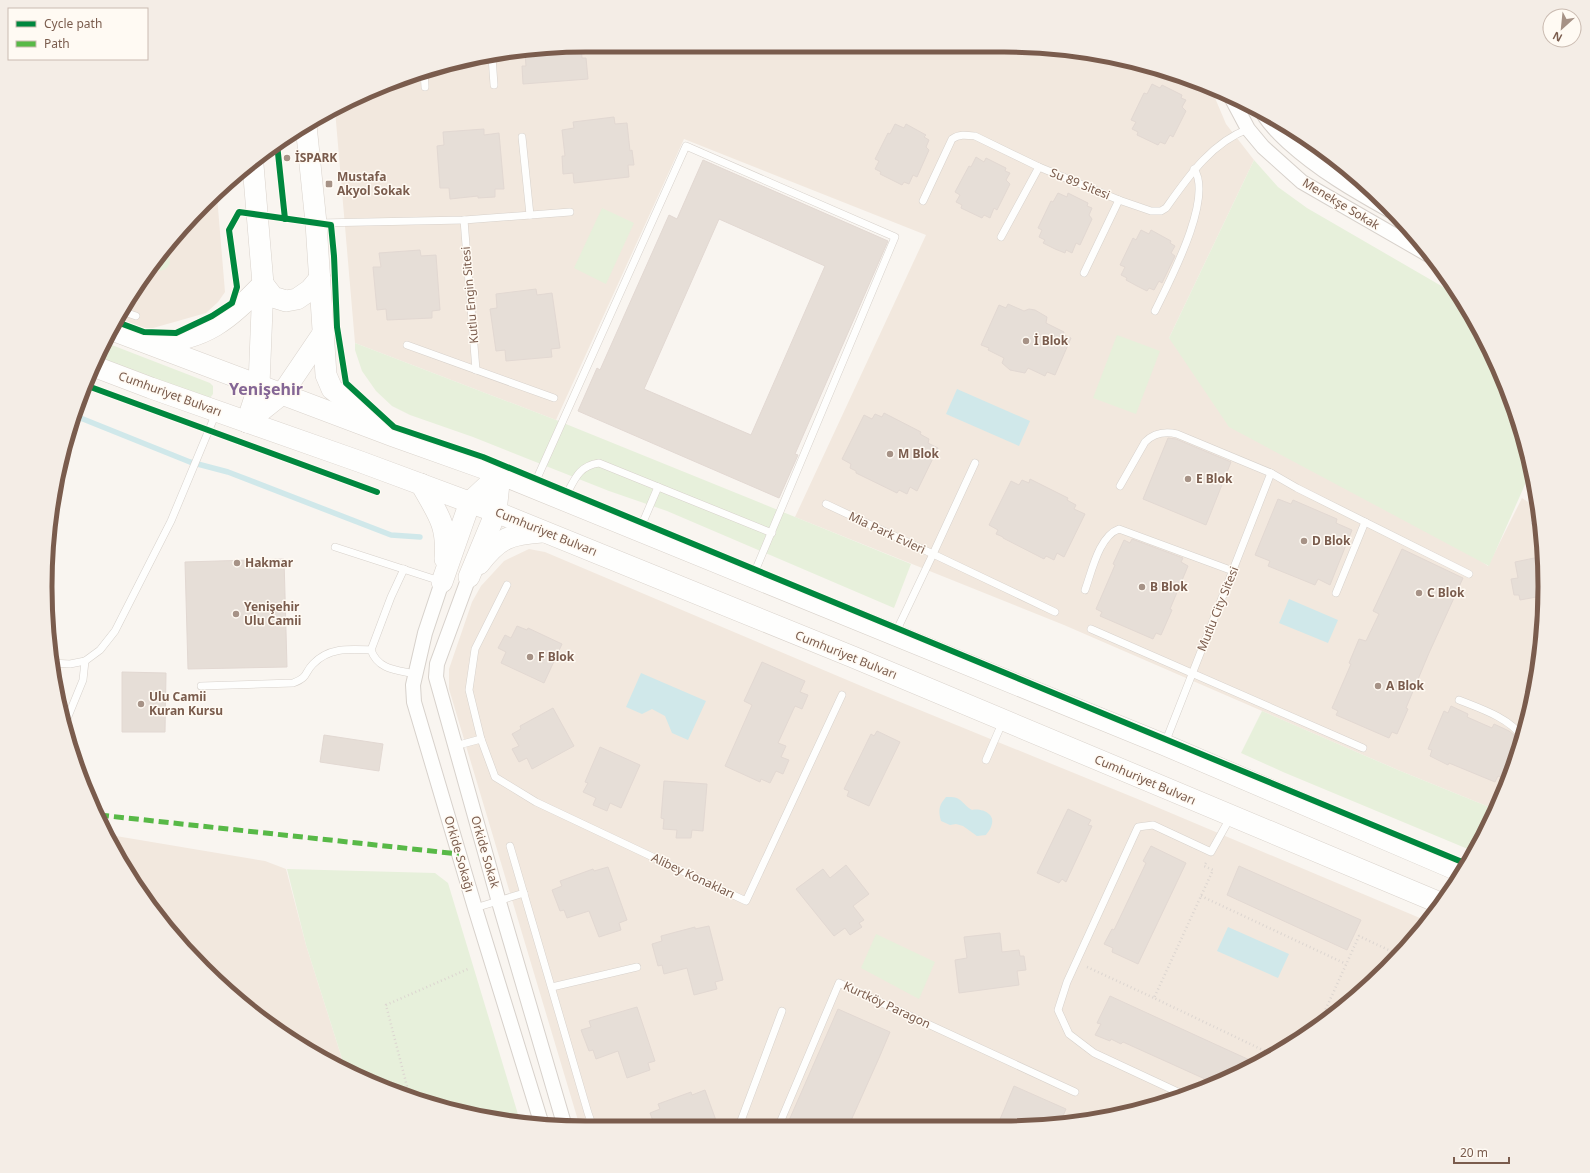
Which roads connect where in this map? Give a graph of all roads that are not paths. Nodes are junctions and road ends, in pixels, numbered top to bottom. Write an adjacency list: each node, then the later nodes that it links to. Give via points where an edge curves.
1 (492, 61): 3 (lane)
2 (425, 77): 4 (lane)
3 (494, 85)
4 (426, 87)
5 (1235, 105): 7 (street, Menekşe Sokak)
6 (1269, 123): 14 (street, Menekşe Sokak, via 1316,166)
7 (1248, 129): 12 (lane, Su 89 Sitesi, via 1234,134); 21 (street, Menekşe Sokak, via 1302,182)
8 (307, 132): 19 (street)
9 (522, 138): 17 (lane)
10 (1039, 167): 13 (lane, Su 89 Sitesi); 15 (lane, Su 89 Sitesi, via 975,136 957,135 952,139); 20 (lane)
11 (252, 169): 24 (street)
12 (1194, 169): 13 (lane, Su 89 Sitesi, via 1166,208 1161,211 1151,211); 25 (lane, via 1200,184 1192,230)
13 (1119, 200): 22 (lane)
14 (1372, 200)
15 (922, 201)
16 (570, 212): 17 (lane)
17 (530, 215): 18 (lane)
18 (464, 220): 19 (lane); 33 (lane, Kutlu Engin Sitesi)
19 (316, 224): 23 (street)
20 (1001, 237)
21 (1417, 248)
22 (1084, 273)
23 (320, 278): 24 (street, via 310,290 296,300 286,301 273,297); 29 (street)
24 (263, 284): 30 (street, via 236,312 205,332 173,342); 34 (street)
25 (1155, 311)
26 (128, 313): 27 (lane)
27 (136, 316)
28 (117, 332): 30 (street)
29 (324, 332): 35 (street); 39 (street, via 326,374 332,389)
30 (148, 343): 34 (street)
31 (407, 345): 33 (lane)
32 (99, 368): 37 (street, Cumhuriyet Bulvarı)
33 (476, 370): 36 (lane)
34 (259, 385): 35 (street); 38 (street)
35 (282, 394): 38 (street); 39 (street)
36 (554, 398)
37 (217, 411): 38 (street, Cumhuriyet Bulvarı); 70 (lane, via 171,521 115,631 100,650)
38 (246, 422): 43 (street, Cumhuriyet Bulvarı)
39 (393, 436): 42 (street)
40 (975, 463): 56 (lane)
41 (1271, 473): 44 (lane, via 1177,434 1161,432 1145,442); 51 (lane); 58 (lane, Mutlu City Sitesi)
42 (500, 474): 45 (street); 48 (street); 50 (street)
43 (421, 484): 48 (street, Cumhuriyet Bulvarı); 62 (street, via 444,526 446,540)
44 (1120, 486)
45 (533, 487): 47 (street); 54 (lane, via 686,146 895,237)
46 (658, 487): 47 (lane, via 599,463 581,470); 52 (lane); 54 (lane)
47 (564, 500): 52 (street)
48 (470, 502): 50 (street, Cumhuriyet Bulvarı); 62 (street)
49 (826, 504): 56 (lane, Mia Park Evleri)
50 (496, 512): 53 (street, Cumhuriyet Bulvarı); 60 (street)
51 (1365, 522): 59 (lane); 65 (lane)
52 (639, 531): 61 (street)
53 (544, 532): 60 (street, via 516,534 506,538 483,558); 78 (street, Cumhuriyet Bulvarı, via 853,657)
54 (772, 533): 61 (lane)
55 (335, 548): 57 (lane)
56 (933, 554): 66 (lane); 68 (lane, Mia Park Evleri)
57 (404, 569): 62 (lane); 69 (lane)
58 (1233, 572): 64 (lane, via 1119,529 1104,540); 72 (lane, Mutlu City Sitesi)
59 (1469, 574)
60 (469, 577): 82 (street, Orkide Sokak, via 437,664 436,677)
61 (753, 577): 68 (street)
62 (442, 582): 73 (street, Orkide Sokağı)
63 (507, 585): 80 (lane, Alibey Konakları, via 475,649 469,690)
64 (1084, 590)
65 (1336, 593)
66 (1055, 612)
67 (1091, 629): 72 (lane)
68 (895, 634): 81 (street)
69 (371, 650): 73 (lane, via 383,666); 74 (lane, via 342,649 322,655 300,681 293,683)
70 (85, 661): 71 (lane); 77 (lane, via 83,680)
71 (58, 663)
72 (1192, 673): 81 (lane, Mutlu City Sitesi); 83 (lane)
73 (415, 674): 91 (street, Orkide Sokağı, via 412,685 414,702)
74 (201, 686)
75 (842, 695): 80 (lane, Alibey Konakları, via 746,901 536,802 495,777)
76 (1459, 700): 79 (lane, via 1495,715)
77 (68, 717)
78 (1003, 721): 84 (lane); 85 (street, Cumhuriyet Bulvarı)
79 (1518, 732)
80 (481, 739): 82 (lane)
81 (1165, 745): 87 (street)
82 (455, 746): 90 (street, Orkide Sokak)
83 (1364, 748)
84 (986, 760)
85 (1230, 816): 89 (street, Cumhuriyet Bulvarı); 96 (lane, via 1211,852 1153,825 1138,827 1067,982 1058,1010 1069,1034 1094,1053)
86 (510, 846): 88 (lane)
87 (1456, 870)
88 (524, 893): 90 (lane); 93 (lane)
89 (1435, 901)
90 (499, 902): 91 (lane); 98 (street, Orkide Sokak)
91 (475, 908): 97 (street, Orkide Sokağı)
92 (637, 967): 93 (lane)
93 (552, 988): 99 (lane)
94 (782, 1011): 100 (lane)
95 (1075, 1092): 101 (lane, Kurtköy Paragon, via 839,983)
96 (1178, 1092)
97 (540, 1119)
98 (563, 1120)
99 (591, 1121)
100 (741, 1121)
101 (781, 1121)

